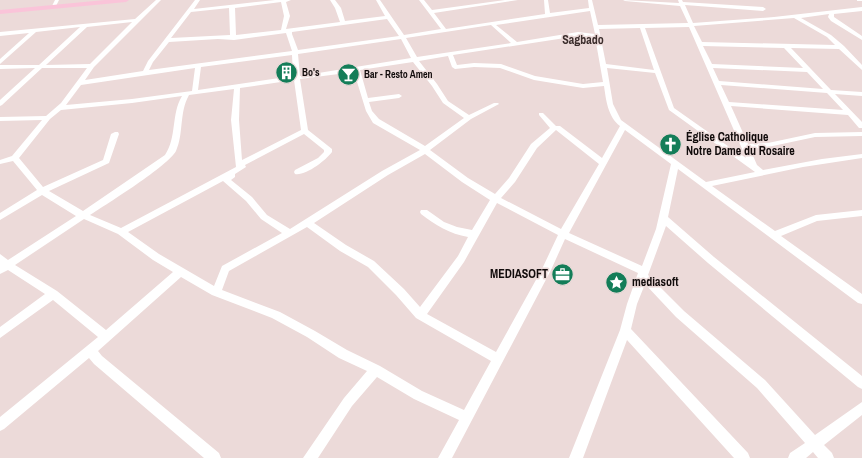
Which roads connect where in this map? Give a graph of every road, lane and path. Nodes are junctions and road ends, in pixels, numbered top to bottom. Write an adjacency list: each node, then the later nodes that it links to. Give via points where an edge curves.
1 (57, 0): 20 (street)
2 (126, 0): 20 (main road)
3 (159, 0): 33 (street)
4 (198, 0): 25 (street)
5 (286, 0): 21 (street); 42 (street)
6 (332, 0): 34 (street)
7 (378, 0): 30 (street)
8 (422, 0): 26 (street)
9 (464, 0): 19 (street)
10 (516, 0): 17 (street)
11 (546, 0): 29 (street)
12 (590, 0): 22 (street)
13 (625, 0): 18 (street)
14 (755, 0): 23 (street)
15 (859, 0): 16 (street)
16 (862, 0)
17 (507, 1): 19 (street)
18 (681, 3): 23 (street); 37 (street)
19 (469, 6): 26 (street)
20 (53, 7): 28 (main road)
21 (232, 7): 25 (street); 46 (street)
22 (591, 9): 29 (street); 39 (street)
23 (763, 9): 32 (street)
24 (862, 9): 27 (street)
25 (190, 11): 48 (street)
26 (430, 12): 41 (street)
27 (832, 12): 31 (street); 47 (street, via 831,17 834,20)
28 (1, 13)
29 (548, 15): 35 (street)
30 (388, 17): 34 (street); 44 (street)
31 (796, 17): 32 (street); 52 (street, via 829,36)
32 (774, 19): 37 (street)
33 (137, 20): 36 (street); 58 (street)
34 (343, 22): 42 (street)
35 (492, 23): 41 (street); 49 (street)
36 (88, 24): 40 (street); 57 (street)
37 (690, 25): 38 (street); 50 (street)
38 (642, 26): 39 (street); 66 (street)
39 (596, 27): 45 (street)
40 (35, 30): 43 (street); 56 (street)
41 (444, 30): 44 (street)
42 (286, 32): 46 (street); 53 (street)
43 (0, 34)
44 (401, 36): 53 (street); 55 (street)
45 (598, 36): 49 (street, via 578,34); 60 (street)
46 (234, 38): 48 (street)
47 (862, 38)
48 (168, 40): 67 (street)
49 (516, 44): 54 (street)
50 (700, 44): 51 (street); 61 (street)
51 (786, 46): 52 (street); 65 (street)
52 (842, 47): 63 (street)
53 (294, 53): 59 (street); 68 (street)
54 (450, 54): 55 (street); 71 (street, via 455,67 501,66 534,78 583,86)
55 (415, 60): 64 (street); 86 (street, via 445,102)
56 (0, 62)
57 (40, 66): 58 (street); 62 (street); 79 (street)
58 (92, 66): 70 (street)
59 (198, 66): 67 (street); 73 (street)
60 (604, 66): 66 (street); 71 (street)
61 (710, 66): 65 (street); 69 (street)
62 (0, 67)
63 (862, 68)
64 (358, 69): 68 (street); 78 (street, via 358,79)
65 (808, 70): 74 (street)
66 (659, 72): 102 (street, via 673,112)
67 (144, 73): 70 (street)
68 (297, 78): 72 (street); 91 (street)
69 (717, 83): 74 (street); 81 (street)
70 (79, 84): 82 (street)
71 (606, 84): 88 (street, via 612,109)
72 (237, 86): 73 (street); 101 (street, via 235,120)
73 (195, 91): 75 (street)
74 (830, 91): 76 (street); 83 (street)
75 (187, 92): 82 (street, via 132,101); 110 (street, via 181,103 173,149 168,157)
76 (862, 94)
77 (399, 96): 78 (street)
78 (365, 100): 95 (street, via 376,120)
79 (0, 104)
80 (496, 104): 86 (street)
81 (727, 104): 83 (street); 94 (street)
82 (59, 108): 85 (street)
83 (850, 113): 89 (street)
84 (541, 114): 90 (street)
85 (48, 118): 87 (street); 97 (street)
86 (469, 118): 95 (street)
87 (0, 119)
88 (623, 126): 99 (street); 100 (street)
89 (862, 126)
90 (554, 128): 99 (street); 107 (street, via 534,146 512,180)
91 (305, 131): 101 (street); 103 (street, via 328,149 328,152 321,160)
92 (115, 134): 106 (street, via 106,161)
93 (862, 134): 94 (street, via 815,135)
94 (746, 147): 102 (street)
95 (426, 149): 107 (street, via 465,180); 113 (street)
96 (862, 156): 104 (street, via 838,157)
97 (15, 158): 98 (street); 106 (street)
98 (0, 162)
99 (603, 163): 117 (street)
100 (675, 163): 105 (street); 112 (street)
101 (241, 166): 114 (street); 115 (street, via 226,180 264,217)
102 (754, 166): 104 (street)
103 (298, 172)
104 (761, 173): 105 (street)
105 (704, 185): 118 (street)
106 (42, 190): 110 (street); 111 (street)
107 (496, 198): 116 (street); 117 (street)
108 (424, 212): 116 (street, via 450,229)
109 (862, 213): 118 (street, via 816,218)
110 (82, 215): 114 (street); 119 (street)
111 (0, 217)
112 (664, 219): 121 (street); 132 (street)
113 (307, 223): 115 (street); 125 (street, via 371,264)
114 (121, 232): 120 (street, via 156,257)
115 (290, 233): 122 (street, via 225,269)
116 (474, 234): 125 (street, via 461,259)
117 (563, 234): 121 (street); 130 (street)
118 (774, 235): 124 (street)
119 (3, 264): 123 (street)
120 (182, 271): 122 (street); 128 (street)
121 (643, 273): 126 (street); 136 (street, via 680,314 761,384)
122 (216, 292): 131 (street, via 276,315)
123 (52, 294): 127 (street); 128 (street)
124 (862, 300)
125 (420, 315): 130 (street)
126 (625, 330): 140 (street); 141 (street)
127 (0, 333)
128 (106, 336): 129 (street)
129 (90, 350): 135 (street); 137 (street, via 98,360)
130 (498, 359): 134 (street)
131 (376, 370): 134 (street, via 418,395); 138 (street, via 348,402)
132 (862, 383)
133 (862, 408): 136 (street)
134 (466, 417): 139 (street)
135 (0, 424)
136 (813, 444): 142 (street); 143 (street)
137 (214, 458)
138 (310, 458)
139 (445, 458)
140 (576, 458)
141 (743, 458)
142 (795, 458)
143 (827, 458)

